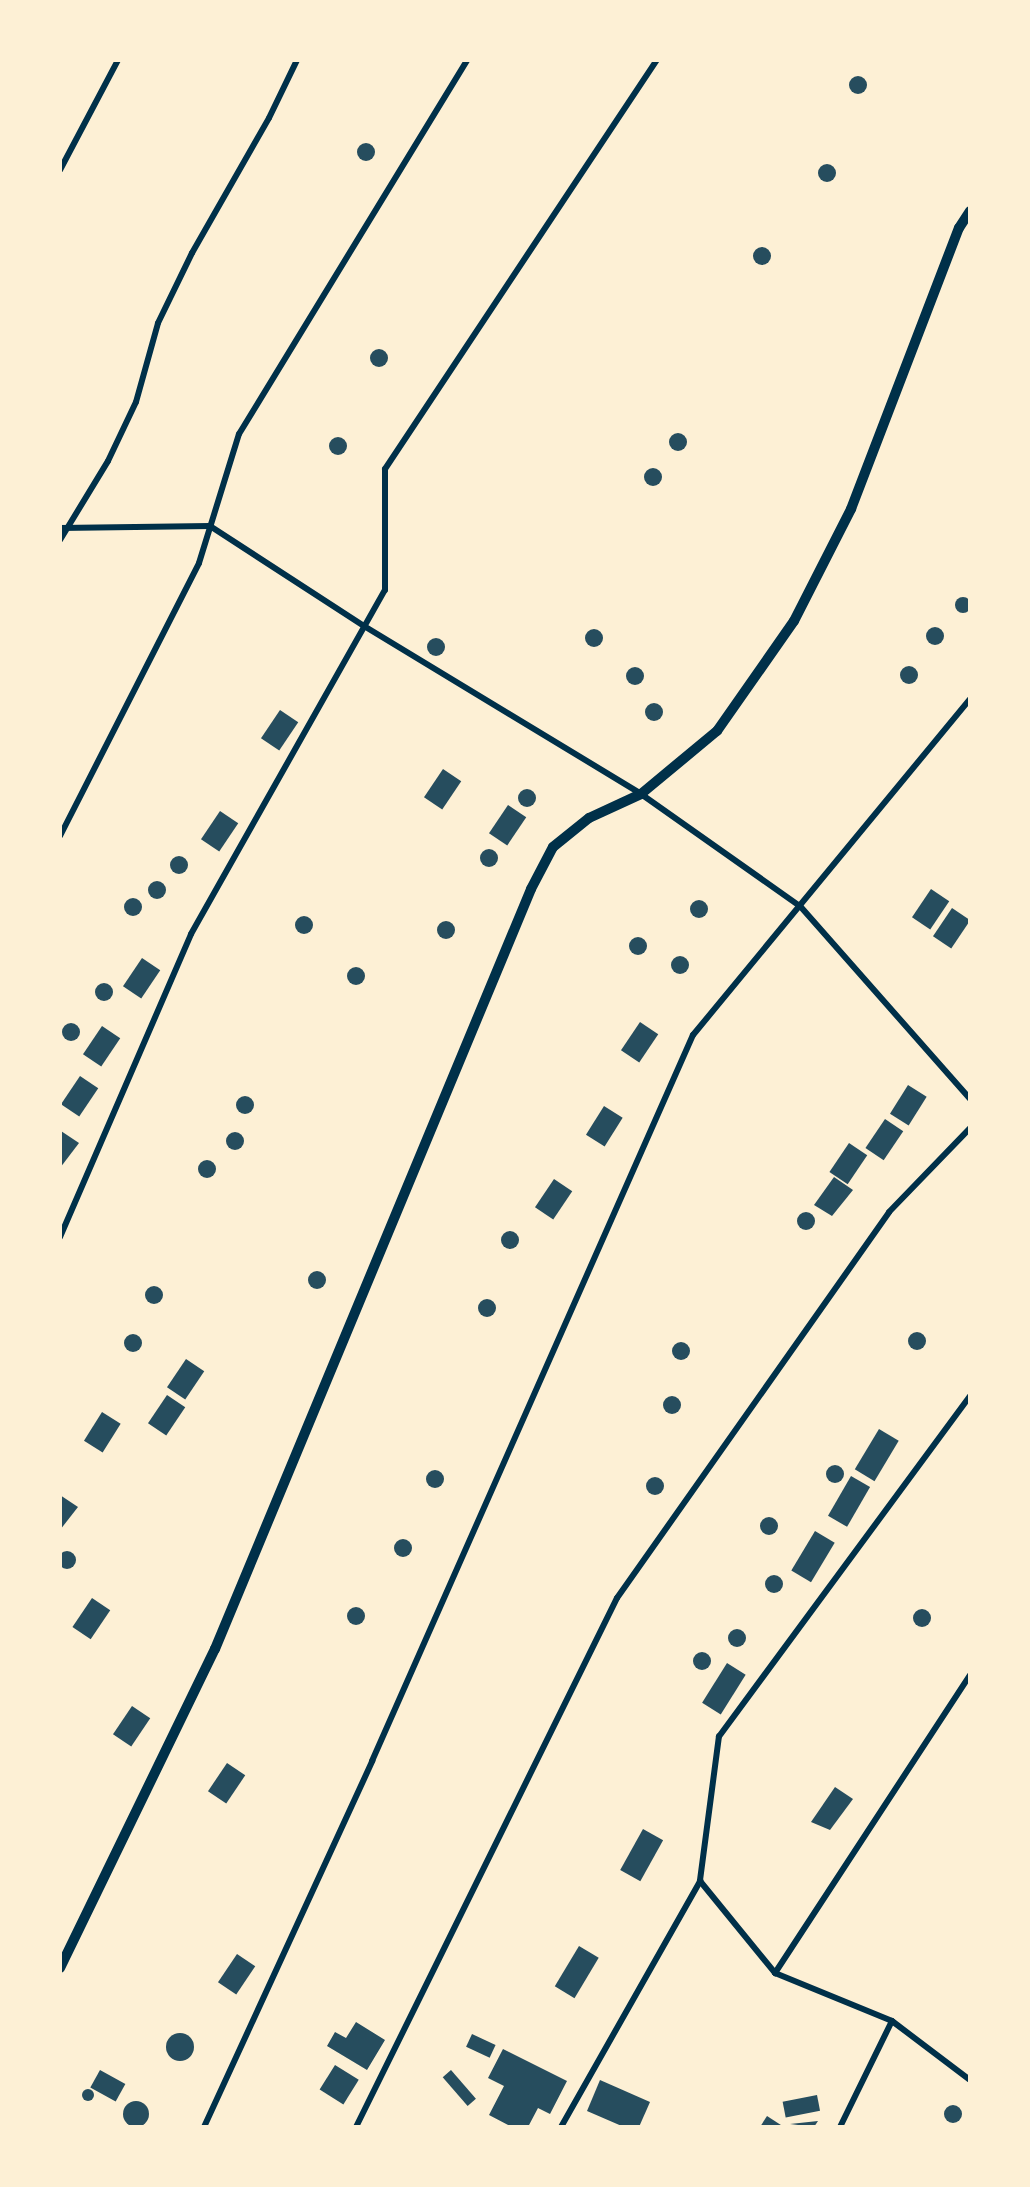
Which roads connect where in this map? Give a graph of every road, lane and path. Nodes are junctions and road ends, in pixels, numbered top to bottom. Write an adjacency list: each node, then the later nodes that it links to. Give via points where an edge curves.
1 (118, 60): 5 (street)
2 (297, 60): 8 (street, via 158,323 136,402 108,461)
3 (466, 60): 7 (street, via 239,434)
4 (657, 60): 10 (street, via 385,469 385,590)
5 (60, 170)
6 (970, 211): 12 (street, via 959,228 851,508 794,621 717,731)
7 (210, 526): 8 (street); 10 (street); 13 (street, via 199,563)
8 (63, 528): 9 (street)
9 (60, 540)
10 (364, 626): 12 (street); 17 (street, via 191,934)
11 (970, 699): 14 (street)
12 (641, 795): 14 (street); 21 (street, via 589,818 553,847 531,889 215,1648)
13 (60, 836)
14 (800, 906): 15 (street); 25 (street, via 693,1035 372,1761)
15 (970, 1100)
16 (970, 1128): 26 (street, via 888,1212 617,1598)
17 (60, 1237)
18 (970, 1396): 20 (street, via 719,1736)
19 (970, 1675): 22 (street)
20 (700, 1881): 22 (street); 27 (street)
21 (60, 1968)
22 (775, 1973): 23 (street)
23 (892, 2021): 24 (street); 28 (street)
24 (970, 2080)
25 (204, 2127)
26 (356, 2127)
27 (561, 2127)
28 (840, 2127)

